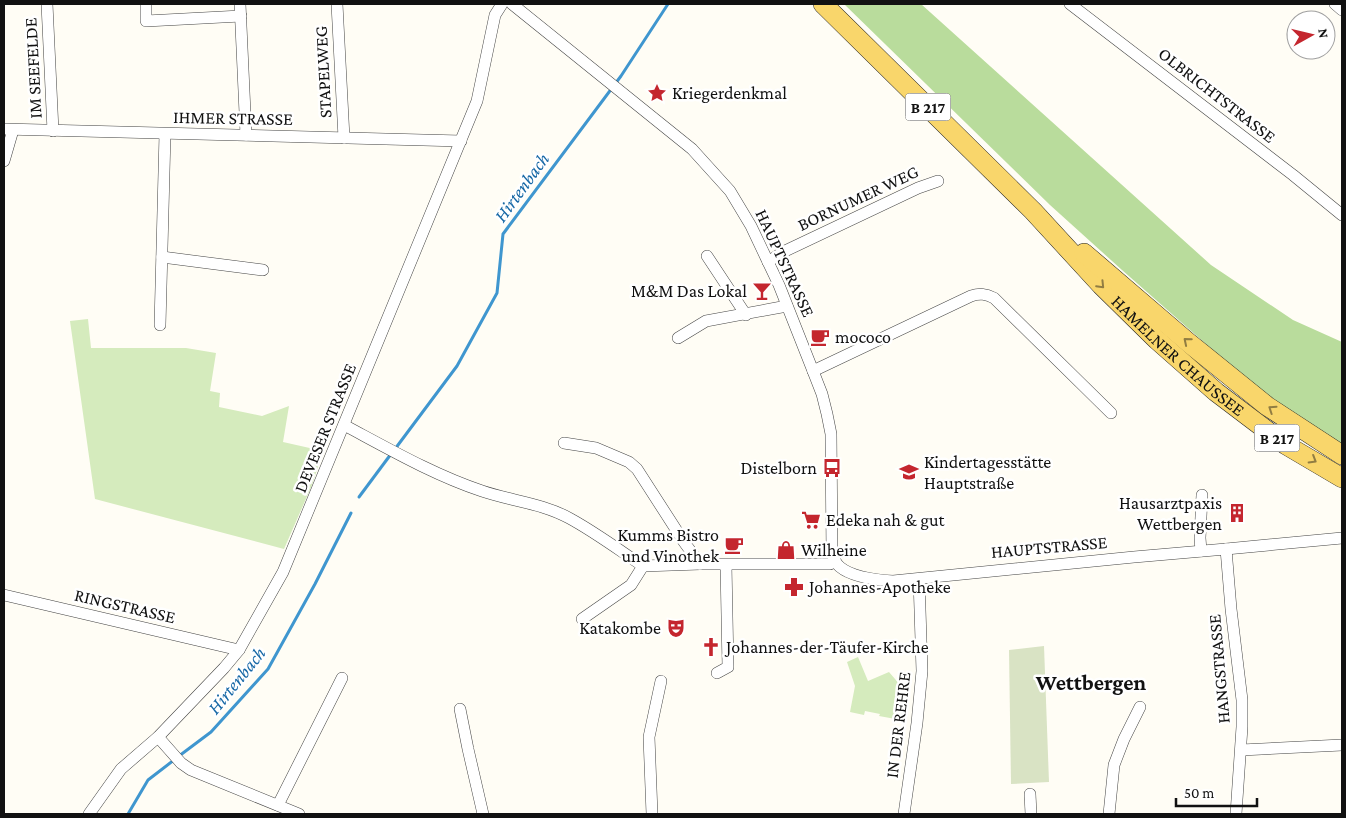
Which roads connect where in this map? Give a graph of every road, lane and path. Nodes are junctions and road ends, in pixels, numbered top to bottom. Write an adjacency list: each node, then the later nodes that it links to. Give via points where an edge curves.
1 (47, 4): 14 (street, IM SEEFELDE)
2 (146, 4): 12 (street, via 146,21)
3 (240, 4): 12 (street)
4 (337, 4): 17 (street, STAPELWEG)
5 (502, 4): 18 (street, DEVESER STRASSE, via 495,15 477,101)
6 (512, 4): 10 (street, HAUPTSTRASSE)
7 (823, 4): 21 (main road, HAMELNER CHAUSSEE / B 217)
8 (1070, 4): 22 (street, OLBRICHTSTRASSE)
9 (1335, 4): 11 (street)
10 (525, 8): 25 (street, HAUPTSTRASSE, via 692,149 730,190)
11 (1342, 10)
12 (240, 16): 16 (street)
13 (9, 130): 14 (street, IHMER STRASSE); 19 (street)
14 (53, 130): 15 (street, IHMER STRASSE)
15 (165, 134): 16 (street, IHMER STRASSE); 24 (street)
16 (246, 135): 17 (street, IHMER STRASSE)
17 (344, 138): 18 (street, IHMER STRASSE)
18 (461, 141): 33 (street, DEVESER STRASSE)
19 (4, 161)
20 (938, 181): 25 (street, BORNUMER WEG, via 782,252)
21 (1033, 211): 35 (main road, HAMELNER CHAUSSEE / B 217, one-way to 21, via 1267,406); 36 (main road, HAMELNER CHAUSSEE / B 217, one-way to 36, via 1101,285 1216,392 1286,445)
22 (1342, 215)
23 (707, 256): 28 (street)
24 (162, 257): 26 (street); 29 (street)
25 (768, 262): 27 (street, HAUPTSTRASSE)
26 (263, 270)
27 (787, 306): 28 (street); 31 (street, HAUPTSTRASSE)
28 (746, 314): 30 (street, via 706,321)
29 (160, 325)
30 (678, 338)
31 (813, 371): 32 (street, via 972,296 986,294 994,298); 41 (street, HAUPTSTRASSE, via 831,434)
32 (1111, 413)
33 (344, 425): 44 (street, via 483,492 548,508 569,517); 48 (street, DEVESER STRASSE, via 286,566)
34 (564, 443): 42 (street, via 596,448 637,469)
35 (1342, 455)
36 (1342, 478)
37 (1202, 495): 40 (street)
38 (1342, 538): 39 (street, HAUPTSTRASSE)
39 (1226, 550): 40 (street, HAUPTSTRASSE); 56 (street, HANGSTRASSE, via 1242,700)
40 (1201, 551): 45 (street, HAUPTSTRASSE)
41 (834, 561): 43 (street, via 830,564); 45 (street, HAUPTSTRASSE, via 851,574 893,581)
42 (700, 564): 43 (street); 44 (street)
43 (726, 565): 49 (street, via 728,667)
44 (643, 566): 47 (street, via 631,585)
45 (919, 579): 63 (street, IN DER REHRE, via 922,670)
46 (4, 595): 48 (street, RINGSTRASSE)
47 (582, 619)
48 (239, 650): 54 (street, DEVESER STRASSE)
49 (716, 672)
50 (342, 678): 58 (street)
51 (661, 681): 62 (street, via 649,737)
52 (1140, 707): 65 (street, via 1114,765)
53 (460, 709): 61 (street)
54 (158, 737): 58 (street, via 191,770); 59 (street, DEVESER STRASSE, via 121,769)
55 (1342, 745): 56 (street)
56 (1241, 750): 66 (street, HANGSTRASSE)
57 (1030, 794): 64 (street)
58 (278, 805): 60 (street)
59 (90, 814)
60 (299, 814)
61 (483, 814)
62 (652, 814)
63 (904, 814)
64 (1031, 814)
65 (1109, 814)
66 (1236, 814)

